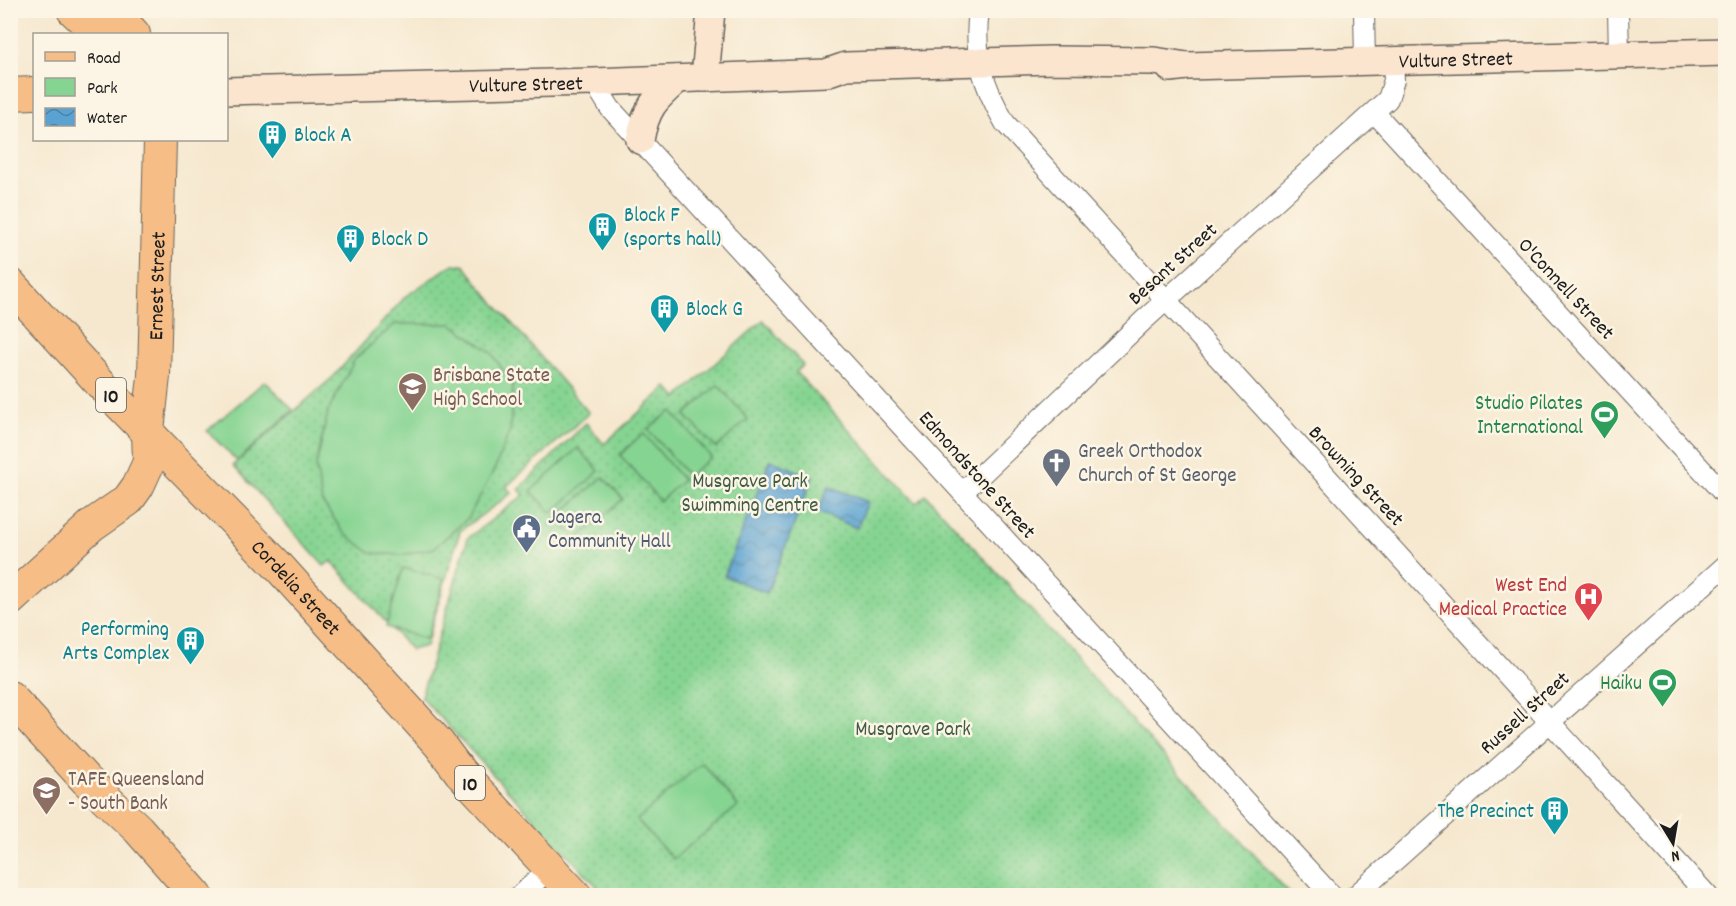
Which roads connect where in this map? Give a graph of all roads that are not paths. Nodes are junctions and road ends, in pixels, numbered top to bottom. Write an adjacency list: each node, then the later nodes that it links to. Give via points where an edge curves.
1 (711, 10): 12 (main road)
2 (979, 10): 11 (street, Browning Street, via 976,40)
3 (1364, 10): 10 (street)
4 (1618, 10): 8 (street)
5 (91, 22): 6 (main road)
6 (130, 33)
7 (1725, 52): 8 (main road, Vulture Street)
8 (1619, 55): 9 (main road, Vulture Street)
9 (1393, 61): 10 (main road, Vulture Street); 18 (street, Besant Street, via 1394,80 1388,99)
10 (1365, 62): 11 (main road, Vulture Street, via 1186,66 1071,77)
11 (982, 70): 12 (main road, Vulture Street, via 846,66 826,73); 22 (street, Browning Street, via 1005,123)
12 (705, 78): 13 (main road, Vulture Street)
13 (678, 79): 14 (main road, Vulture Street); 19 (main road, via 651,105)
14 (594, 82): 15 (main road, Vulture Street); 19 (street, Edmondstone Street, via 610,108)
15 (228, 91)
16 (33, 93): 17 (main road)
17 (10, 94)
18 (1374, 112): 22 (street, Besant Street); 25 (street, O'Connell Street)
19 (640, 140): 24 (street, Edmondstone Street)
20 (160, 141): 23 (main road, Ernest Street, via 154,376)
21 (10, 284): 23 (main road, Cordelia Street / 10)
22 (1166, 301): 24 (street, Besant Street); 29 (street, Browning Street)
23 (148, 431): 27 (main road, Ernest Street, via 92,525); 30 (main road, Cordelia Street / 10, via 278,566)
24 (963, 492): 34 (street, Edmondstone Street)
25 (1725, 496)
26 (1725, 565): 29 (street, Russell Street)
27 (10, 600)
28 (10, 697): 31 (main road)
29 (1550, 721): 35 (street, Russell Street); 36 (street, Browning Street)
30 (550, 869): 32 (street); 33 (main road, Cordelia Street / 10)
31 (197, 896)
32 (519, 896)
33 (576, 896)
34 (1332, 896)
35 (1355, 896)
36 (1708, 896)

